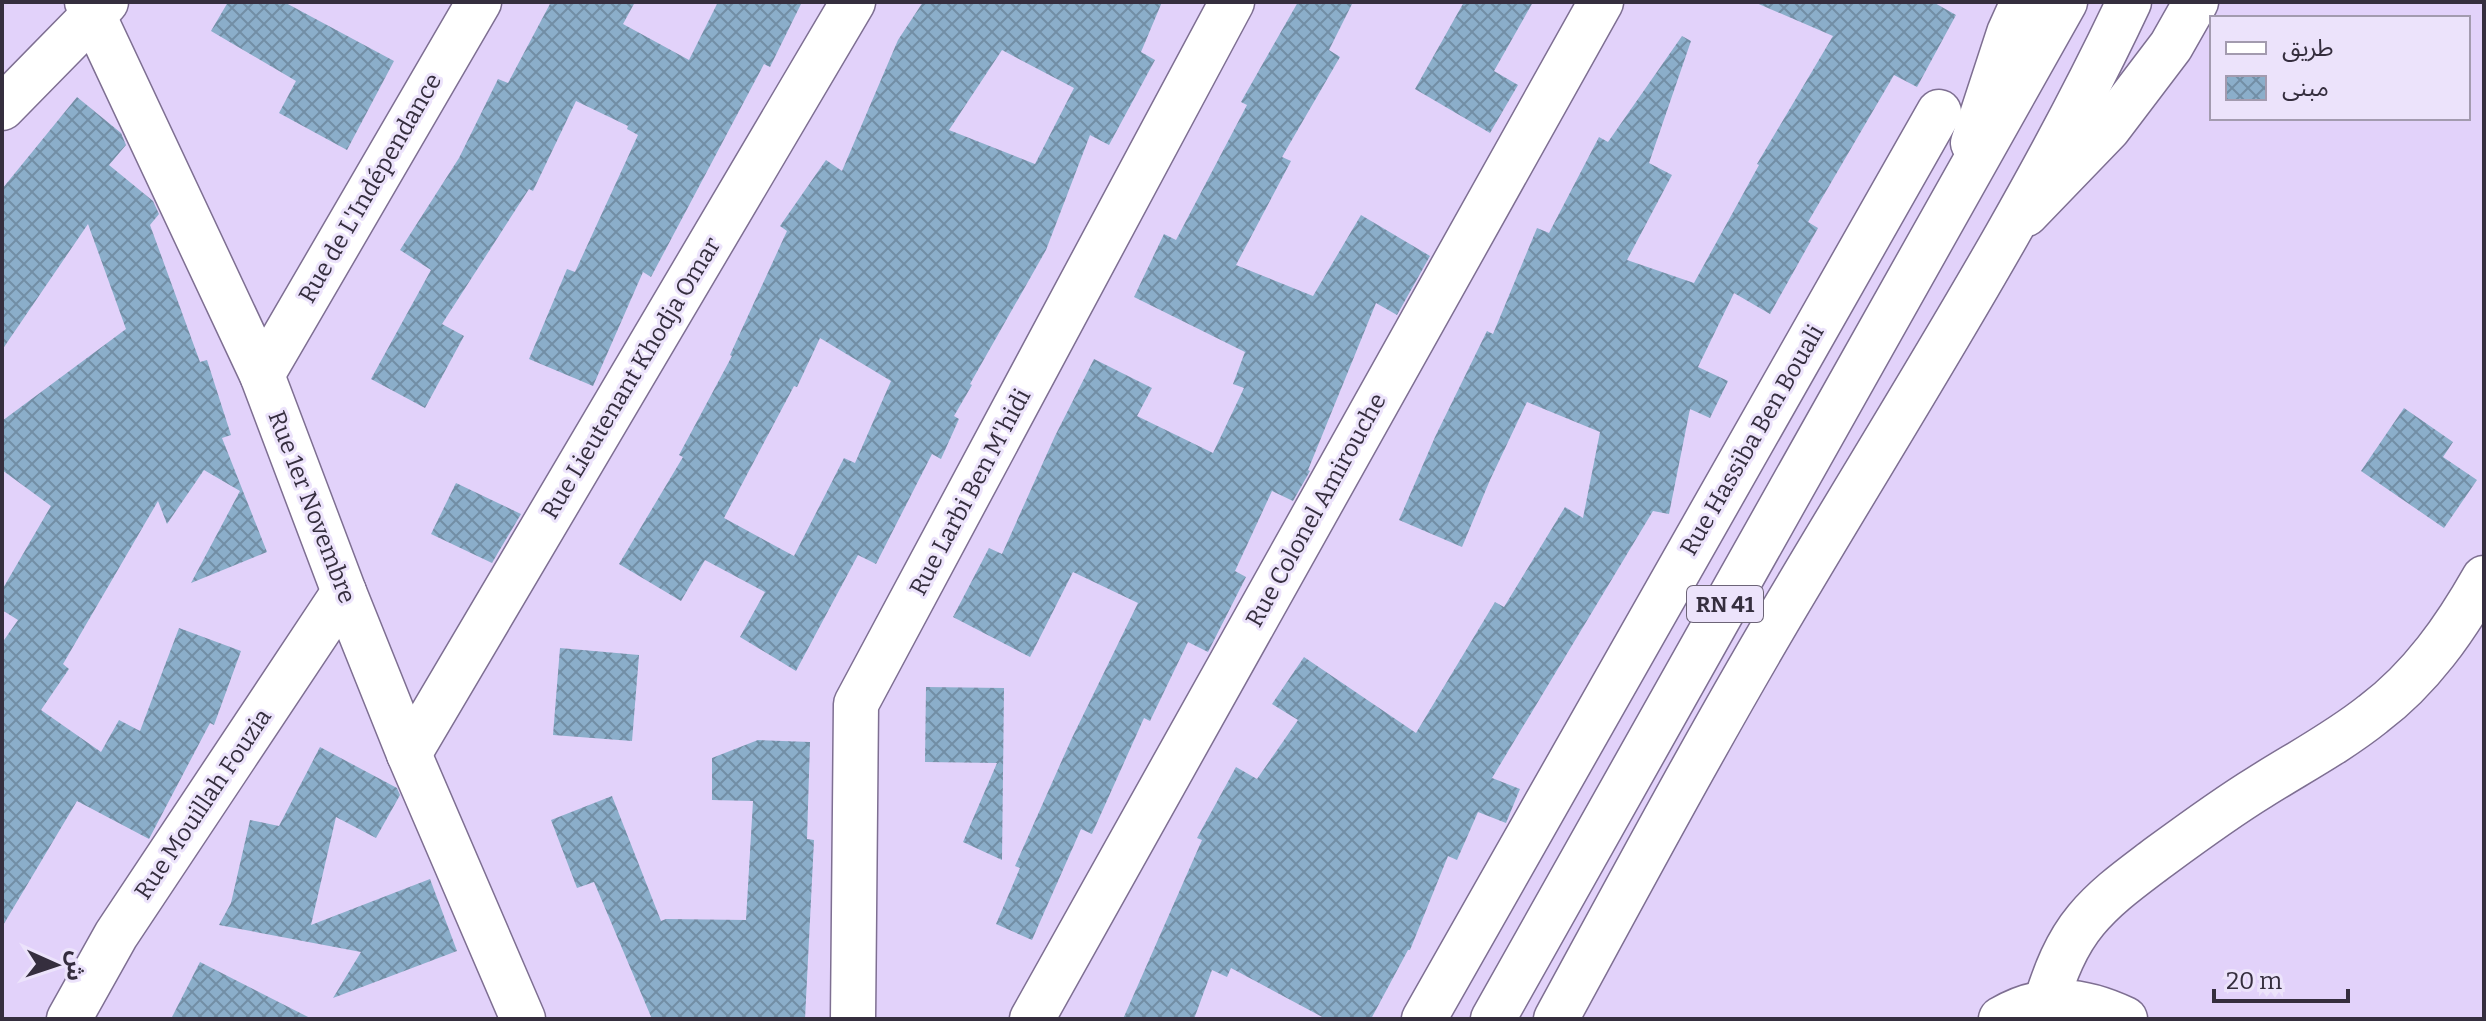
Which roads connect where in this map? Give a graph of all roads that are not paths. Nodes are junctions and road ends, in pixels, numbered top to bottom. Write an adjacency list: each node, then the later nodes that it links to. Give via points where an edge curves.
1 (479, 2): 14 (main road, Rue de L'Indépendance)
2 (853, 2): 17 (main road, Rue Lieutenant Khodja Omar)
3 (1232, 2): 21 (main road, Rue Larbi Ben M'hidi, via 856,704)
4 (1601, 2): 22 (main road, Rue Colonel Amirouche)
5 (2023, 2): 12 (main road)
6 (2065, 2): 12 (main road, RN 41)
7 (2129, 2): 13 (main road, RN 41)
8 (2196, 2): 13 (main road, via 2171,46 2108,129)
9 (95, 6): 10 (main road); 14 (main road, Rue 1er Novembre)
10 (2, 108)
11 (1939, 112): 23 (main road, Rue Hassiba Ben Bouali)
12 (1957, 190): 24 (main road, RN 41)
13 (2006, 236): 25 (main road, RN 41, via 1746,673)
14 (262, 375): 16 (main road, Rue 1er Novembre)
15 (2484, 578): 18 (main road, via 2430,660 2374,714 2256,789 2108,896 2065,952)
16 (344, 592): 17 (main road, Rue 1er Novembre); 19 (main road, Rue Mouillah Fouzia, via 116,935)
17 (409, 754): 20 (main road, Rue 1er Novembre)
18 (2046, 1002): 26 (main road); 27 (main road, via 2075,1002)
19 (69, 1019)
20 (523, 1019)
21 (853, 1019)
22 (1032, 1019)
23 (1424, 1019)
24 (1493, 1019)
25 (1556, 1019)
26 (2001, 1019)
27 (2125, 1019)

